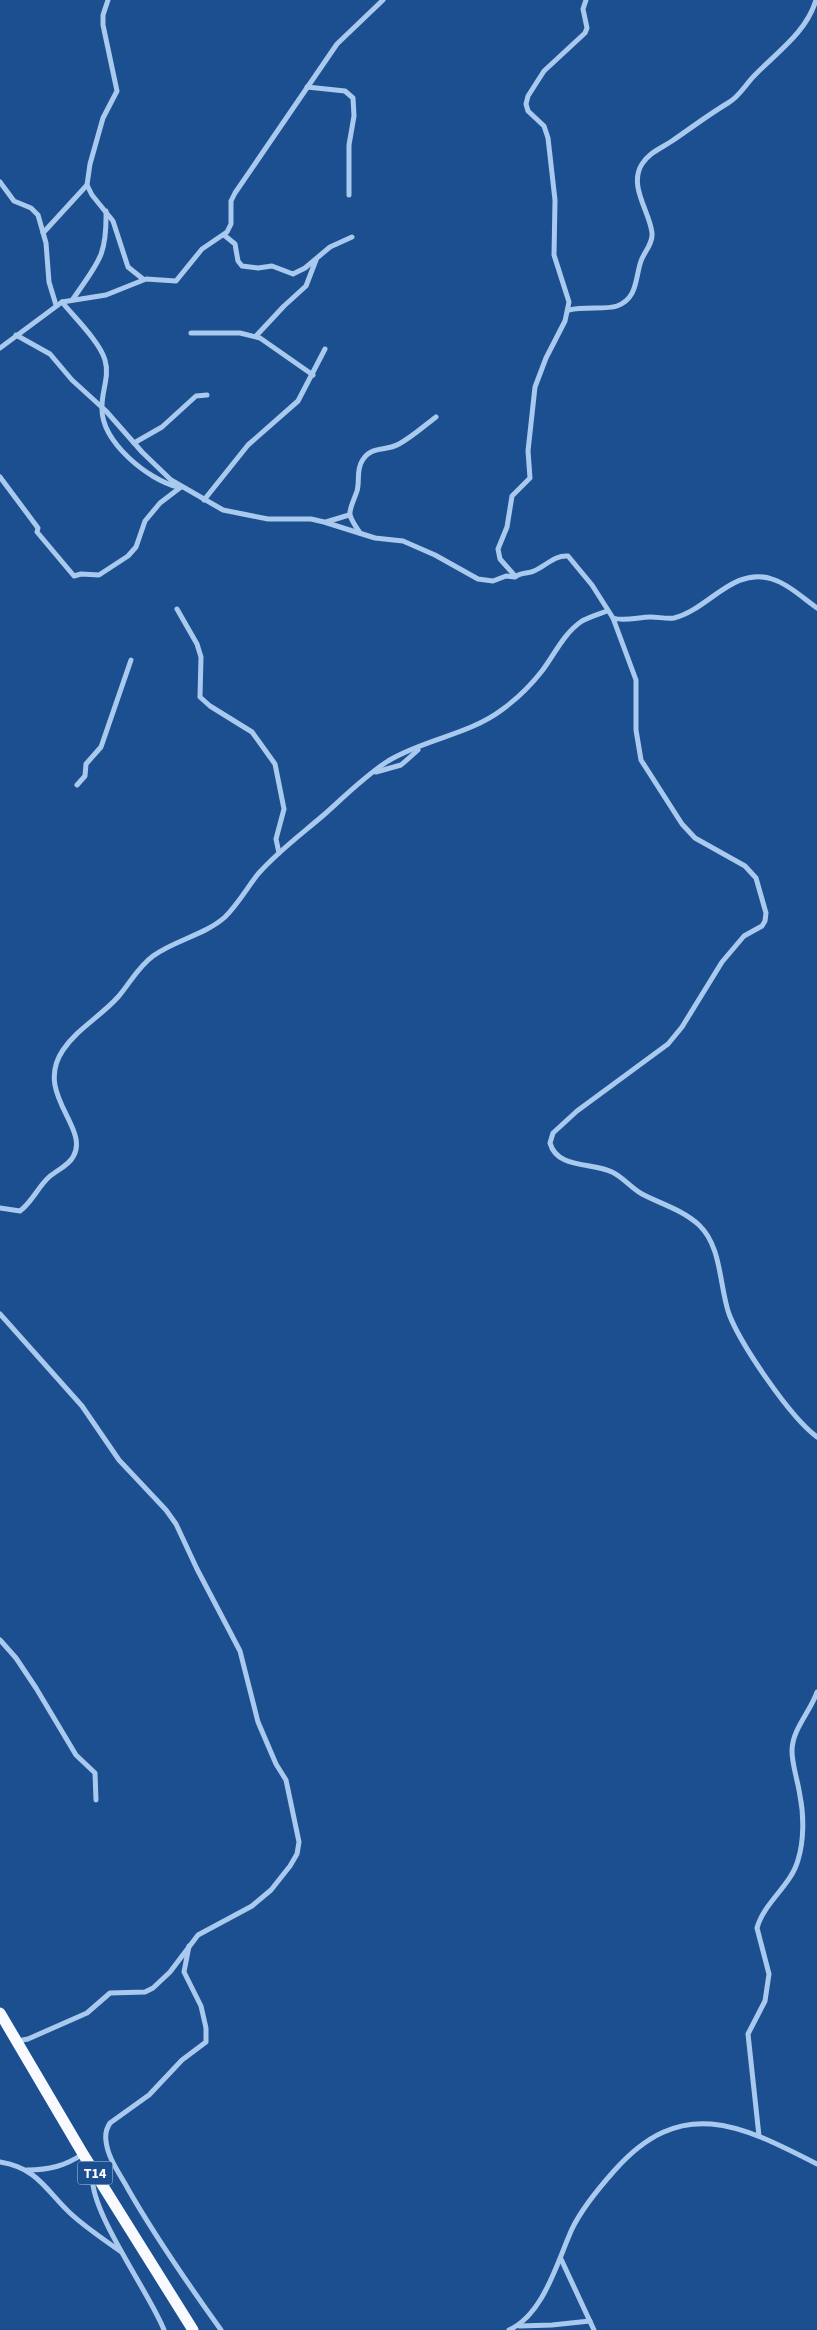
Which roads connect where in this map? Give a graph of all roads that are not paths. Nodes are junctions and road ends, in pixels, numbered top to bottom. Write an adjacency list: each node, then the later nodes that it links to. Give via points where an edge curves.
1 (108, 0): 7 (street, via 103,25 117,91 103,118)
2 (383, 0): 5 (street, via 337,44)
3 (586, 0): 18 (street, via 583,10 585,33 544,71 528,96 526,106 544,126 548,138 555,200 554,255 569,295)
4 (816, 0): 18 (street, via 809,19 730,102 654,150 642,164 638,173 639,194 652,229 652,238 629,297 614,307)
5 (307, 88): 8 (street, via 345,91 353,98); 11 (street, via 235,193 231,201 231,224)
6 (0, 182): 10 (street, via 14,201 37,214)
7 (87, 185): 9 (street); 10 (street)
8 (349, 195)
9 (106, 211): 14 (street, via 115,225 128,267); 15 (street, via 103,253)
10 (43, 233): 17 (street)
11 (224, 235): 13 (street, via 235,244 239,263 244,267 272,266 293,274); 14 (street, via 202,249 176,281)
12 (352, 237): 13 (street, via 330,248)
13 (316, 260): 21 (street, via 306,286)
14 (144, 280): 15 (street, via 106,296)
15 (73, 299): 16 (street)
16 (62, 302): 17 (street); 26 (street, via 104,358 107,374)
17 (56, 305): 20 (street)
18 (569, 310): 37 (street, via 535,387 528,451 530,478 510,499 506,527 498,549 500,559)
19 (191, 333): 21 (street, via 233,332)
20 (16, 335): 22 (street); 26 (street, via 50,354 72,380)
21 (256, 336): 24 (street)
22 (0, 348)
23 (325, 349): 24 (street)
24 (313, 375): 33 (street, via 298,401 248,444)
25 (208, 394): 28 (street, via 196,396 162,427)
26 (102, 406): 28 (street); 32 (street, via 104,423 110,435 138,467 160,480)
27 (436, 416): 34 (street, via 399,444 376,449 366,455 358,470 357,490)
28 (134, 443): 32 (street)
29 (0, 477): 31 (street)
30 (0, 486): 31 (street)
31 (7, 486): 32 (street, via 38,528 37,532 74,576 99,575 128,556 136,547 145,520)
32 (181, 487): 33 (street)
33 (204, 500): 35 (street, via 241,515)
34 (349, 515): 35 (street); 36 (street)
35 (324, 522): 36 (street)
36 (361, 534): 37 (street, via 408,543 478,579 492,581 506,576)
37 (515, 577): 40 (street, via 535,571 560,556 568,556 592,585)
38 (177, 608): 46 (street, via 201,657 200,697 252,732 276,764 284,809 276,840)
39 (817, 608): 41 (street, via 773,579 748,577 673,618)
40 (607, 611): 41 (street); 43 (street, via 583,620 574,628 543,670 505,708 479,724)
41 (612, 618): 49 (street, via 636,680 636,730 641,760 682,824 695,838 745,866 756,878 766,913 762,926 744,936 722,962 668,1044 577,1111 553,1133 550,1143 555,1152 566,1160 612,1172 643,1194 678,1210 699,1225 714,1250 733,1323 792,1412)
42 (131, 660): 45 (street, via 101,747 86,764 85,776)
43 (427, 744): 44 (street, via 395,757); 44 (street, via 401,765)
44 (368, 775): 46 (street)
45 (77, 785)
46 (279, 854): 47 (street, via 259,873 225,916 214,925 154,955 119,996 74,1036 62,1052 53,1075 54,1090 76,1142 73,1157 49,1177 20,1211)
47 (0, 1208)
48 (0, 1314): 53 (street, via 82,1406 119,1460 176,1524 237,1643 258,1722 286,1780 299,1835 294,1860 264,1898 204,1930)
49 (817, 1437)
50 (0, 1640): 52 (street, via 36,1688 76,1755 95,1773)
51 (817, 1692): 56 (street, via 792,1750 801,1805 798,1860 756,1928 769,1974 765,2001 748,2034)
52 (96, 1800)
53 (189, 1946): 55 (street, via 153,1988 145,1992 110,1993 87,2013); 68 (street, via 184,1972 201,2006 206,2042 182,2060 149,2095 110,2123 106,2129 106,2141 113,2163 154,2232)
54 (0, 2013): 55 (highway, T14)
55 (16, 2041): 57 (highway, T14)
56 (760, 2136): 59 (street); 63 (street, via 712,2123 676,2126 660,2132 632,2151 581,2212)
57 (83, 2154): 60 (street, via 60,2166); 61 (highway, T14)
58 (0, 2162): 60 (street)
59 (817, 2164)
60 (27, 2170): 62 (street, via 40,2179 71,2214)
61 (93, 2170): 62 (street, via 91,2181 95,2199); 67 (highway, T14)
62 (122, 2252): 66 (street)
63 (561, 2260): 64 (street); 65 (street, via 545,2291)
64 (590, 2321): 65 (street); 70 (street)
65 (519, 2326): 69 (street)
66 (164, 2330)
67 (192, 2330)
68 (221, 2330)
69 (509, 2330)
70 (594, 2330)

